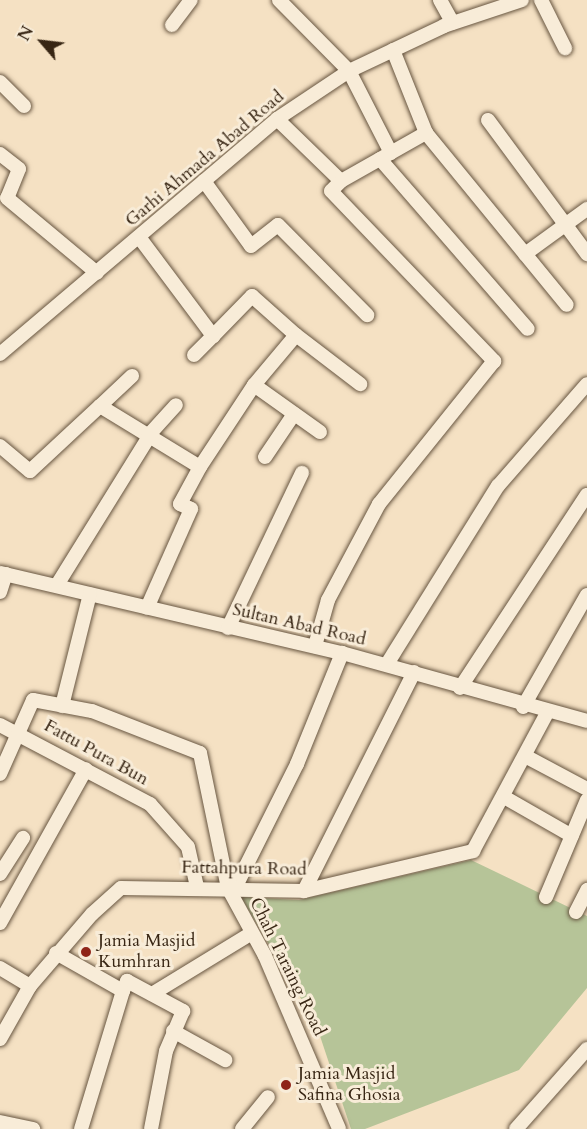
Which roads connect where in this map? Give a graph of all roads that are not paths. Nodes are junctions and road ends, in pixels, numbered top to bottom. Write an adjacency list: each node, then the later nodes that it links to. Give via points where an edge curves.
1 (192, 0): 7 (street)
2 (279, 0): 10 (street)
3 (440, 0): 6 (street)
4 (522, 0): 6 (street, Garhi Ahmada Abad Road)
5 (541, 0): 8 (street)
6 (453, 23): 9 (street, Garhi Ahmada Abad Road)
7 (172, 25)
8 (565, 48)
9 (393, 50): 10 (street, Garhi Ahmada Abad Road); 15 (street)
10 (349, 70): 13 (street, Garhi Ahmada Abad Road); 17 (street)
11 (0, 82): 12 (street)
12 (24, 106)
13 (277, 119): 18 (street, Garhi Ahmada Abad Road); 19 (street)
14 (488, 120): 22 (street)
15 (426, 133): 17 (street); 24 (street)
16 (0, 154): 20 (street, via 20,169)
17 (385, 156): 19 (street); 29 (street)
18 (204, 181): 23 (street, Garhi Ahmada Abad Road); 28 (street, via 251,246 278,225)
19 (341, 181): 55 (street, via 330,191 494,361 379,504 328,600)
20 (4, 202): 26 (street)
21 (587, 209): 22 (street)
22 (565, 225): 24 (street); 25 (street)
23 (139, 237): 26 (street, Garhi Ahmada Abad Road); 31 (street)
24 (525, 254): 27 (street)
25 (587, 254)
26 (97, 273): 32 (street, Garhi Ahmada Abad Road)
27 (567, 305)
28 (367, 315)
29 (528, 329)
30 (296, 335): 31 (street, via 252,296); 35 (street); 37 (street)
31 (213, 336): 33 (street)
32 (0, 354)
33 (194, 355)
34 (132, 376): 39 (street)
35 (360, 384)
36 (587, 384): 57 (street, via 498,486)
37 (254, 385): 40 (street); 45 (street)
38 (176, 405): 42 (street)
39 (100, 406): 42 (street); 43 (street, via 30,471)
40 (294, 414): 41 (street); 44 (street)
41 (320, 432)
42 (147, 437): 45 (street); 49 (street)
43 (0, 446)
44 (265, 457)
45 (200, 467): 53 (street, via 180,504 191,509)
46 (302, 473): 54 (street)
47 (587, 495): 59 (street)
48 (3, 573): 49 (street, Sultan Abad Road); 50 (street)
49 (57, 585): 51 (street, Sultan Abad Road)
50 (0, 592)
51 (90, 594): 53 (street, Sultan Abad Road); 60 (street)
52 (587, 595): 61 (street)
53 (147, 608): 54 (street, Sultan Abad Road)
54 (228, 628): 55 (street, Sultan Abad Road)
55 (315, 646): 56 (street, Sultan Abad Road)
56 (342, 653): 57 (street, Sultan Abad Road); 76 (street, via 292,774)
57 (387, 664): 58 (street, Sultan Abad Road)
58 (414, 672): 59 (street, Sultan Abad Road); 78 (street)
59 (460, 688): 61 (street, Sultan Abad Road)
60 (62, 706): 65 (street, via 33,700); 76 (street, Chah Taraing Road, via 152,732 200,753)
61 (523, 707): 62 (street, Sultan Abad Road)
62 (547, 713): 63 (street, Sultan Abad Road); 66 (street, Fattahpura Road)
63 (587, 721)
64 (0, 725): 65 (street, Fattu Pura Bun)
65 (19, 730): 67 (street, Fattu Pura Bun); 68 (street)
66 (525, 756): 69 (street); 70 (street, Fattahpura Road)
67 (86, 769): 75 (street, Fattu Pura Bun, via 150,804 188,846); 81 (street)
68 (0, 774)
69 (587, 789)
70 (504, 797): 72 (street); 78 (street, Fattahpura Road, via 473,851)
71 (587, 800): 72 (street)
72 (572, 837): 79 (street)
73 (23, 838): 74 (street)
74 (0, 874)
75 (197, 887): 76 (street, Fattahpura Road); 83 (street, Fattahpura Road, via 122,888)
76 (232, 888): 78 (street, Fattahpura Road); 82 (street, Chah Taraing Road)
77 (587, 890): 80 (street)
78 (304, 891)
79 (546, 897)
80 (576, 912)
81 (0, 923)
82 (252, 933): 87 (street); 98 (street, Chah Taraing Road)
83 (56, 953): 85 (street, Fattahpura Road); 86 (street)
84 (0, 968): 85 (street)
85 (30, 986): 89 (street, Fattahpura Road)
86 (123, 992): 87 (street, via 127,981); 95 (street)
87 (152, 994): 88 (street, via 183,1011)
88 (173, 1031): 91 (street); 96 (street)
89 (0, 1040)
90 (587, 1049): 99 (street)
91 (225, 1060)
92 (268, 1097): 97 (street)
93 (0, 1122): 94 (street)
94 (24, 1128)
95 (81, 1129)
96 (152, 1129)
97 (242, 1129)
98 (339, 1129)
99 (516, 1129)

